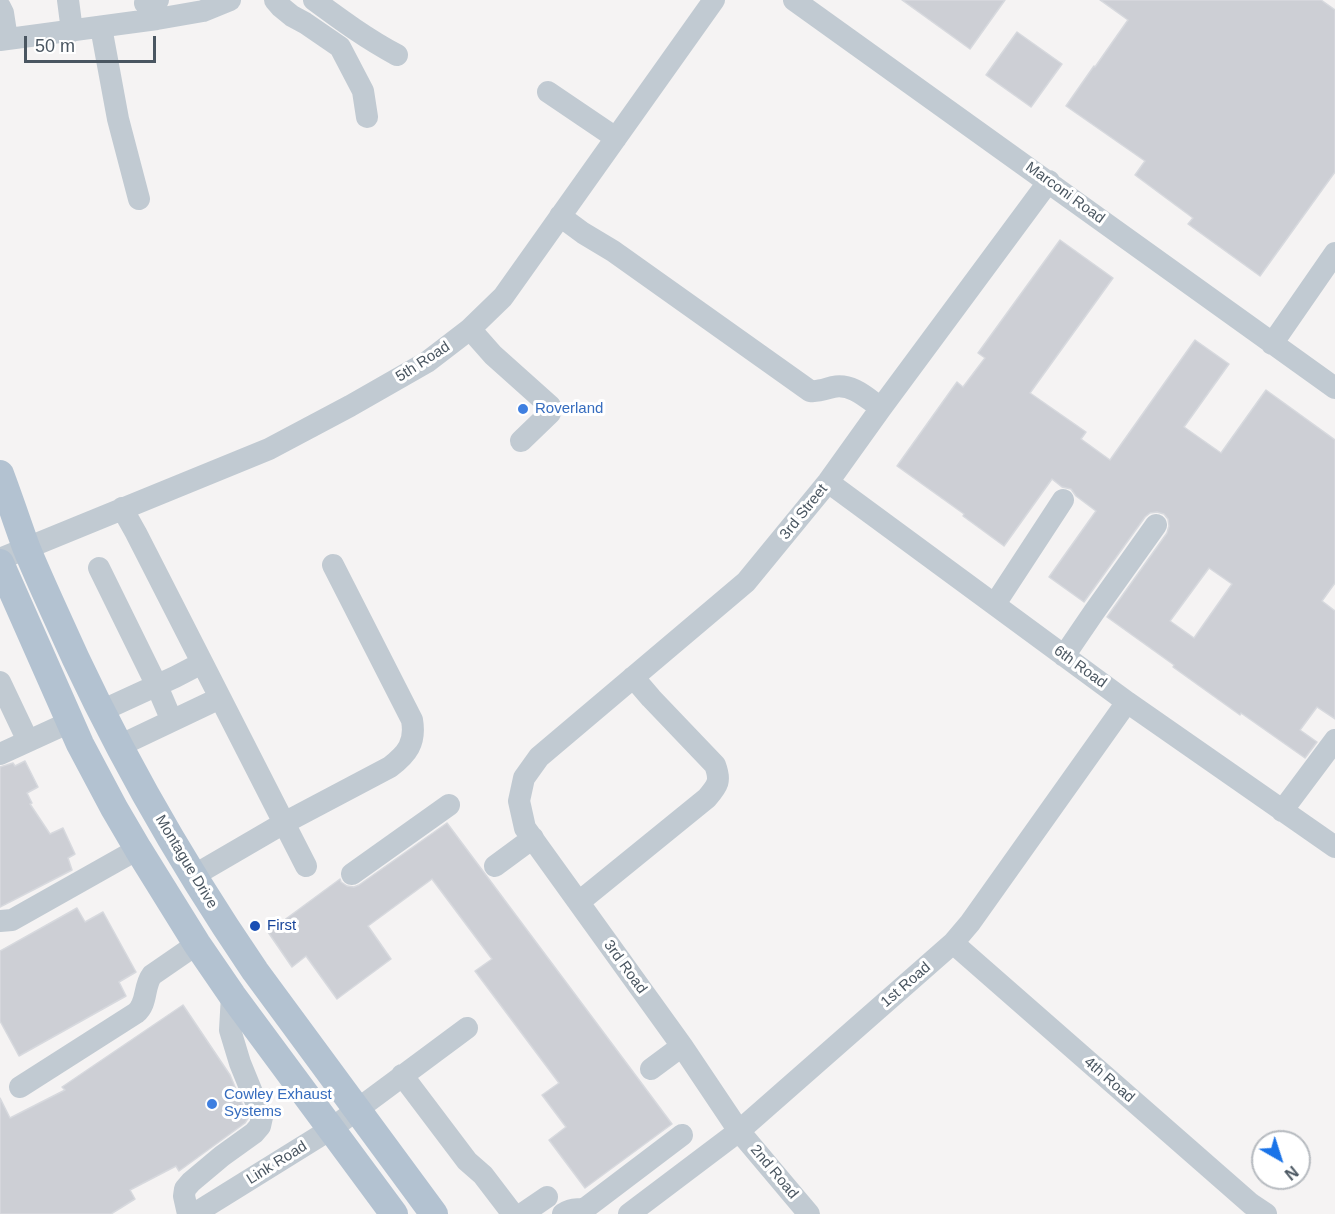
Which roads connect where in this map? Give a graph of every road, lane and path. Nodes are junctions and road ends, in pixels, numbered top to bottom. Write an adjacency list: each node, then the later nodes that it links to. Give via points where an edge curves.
1 (68, 0): 10 (street)
2 (275, 0): 14 (street, via 292,16 340,47 363,91)
3 (314, 0): 12 (street, via 352,29)
4 (714, 0): 15 (street, 5th Road)
5 (794, 0): 16 (street, Marconi Road)
6 (224, 2): 7 (street, via 202,10)
7 (148, 6): 9 (street)
8 (0, 7): 11 (street)
9 (101, 27): 10 (street); 17 (street, via 118,119)
10 (72, 31): 11 (street)
11 (3, 40)
12 (397, 55)
13 (548, 92): 15 (street)
14 (367, 117)
15 (616, 138): 18 (street, 5th Road)
16 (1049, 182): 21 (street, Marconi Road); 23 (street, 3rd Street)
17 (139, 199)
18 (560, 216): 20 (street, 5th Road, via 503,297); 23 (street, via 810,390 848,387)
19 (1335, 253): 21 (street)
20 (470, 329): 24 (street, via 550,406 550,413); 28 (street, 5th Road, via 427,362 269,449)
21 (1272, 344): 22 (street, Marconi Road)
22 (1335, 388)
23 (881, 408): 26 (street, 3rd Street)
24 (521, 441)
25 (0, 474): 30 (main road, Montague Drive)
26 (828, 483): 34 (street, 6th Road); 37 (street, 3rd Street, via 746,582)
27 (1063, 500): 34 (street)
28 (122, 508): 30 (street, 5th Road); 36 (street)
29 (1155, 525): 35 (street)
30 (26, 547): 31 (street, 5th Road); 42 (main road, Montague Drive)
31 (0, 561): 44 (main road)
32 (333, 565): 52 (street, via 412,720 412,742 404,756 390,767)
33 (99, 568): 39 (street)
34 (994, 604): 35 (street, 6th Road)
35 (1064, 656): 41 (street, 6th Road)
36 (202, 663): 39 (street); 40 (street)
37 (633, 677): 49 (street, 3rd Street, via 539,757 524,778); 60 (street, via 714,765 719,776 717,786)
38 (0, 682): 46 (street)
39 (157, 686): 42 (street); 43 (street)
40 (220, 698): 43 (street); 52 (street)
41 (1127, 702): 51 (street, 6th Road); 63 (street, 1st Road)
42 (101, 711): 47 (main road, Montague Drive)
43 (172, 721): 47 (street)
44 (70, 722): 46 (street); 55 (main road)
45 (1335, 740): 51 (street)
46 (28, 741): 48 (street)
47 (119, 746): 59 (main road, Montague Drive)
48 (0, 754)
49 (519, 801): 53 (street, 3rd Road, via 525,828)
50 (449, 805): 58 (street)
51 (1282, 810): 54 (street, 6th Road)
52 (284, 823): 56 (street); 59 (street)
53 (532, 838): 57 (street); 60 (street, 3rd Road)
54 (1335, 847)
55 (138, 849): 61 (street, via 12,920); 62 (main road)
56 (306, 866)
57 (495, 866)
58 (352, 874)
59 (193, 876): 70 (main road, Montague Drive, via 255,971)
60 (579, 902): 66 (street, 3rd Road)
61 (0, 921)
62 (197, 944): 64 (main road); 69 (street, via 152,975 141,1009)
63 (953, 944): 72 (street, 1st Road); 86 (street, 4th Road)
64 (232, 995): 71 (main road); 74 (street, via 230,1030 262,1117 255,1132)
65 (467, 1028): 68 (street, Link Road)
66 (682, 1046): 67 (street); 72 (street, 3rd Road)
67 (651, 1069)
68 (402, 1075): 70 (street, Link Road); 81 (street, via 466,1161)
69 (20, 1087)
70 (357, 1109): 71 (street, Link Road); 80 (main road, Montague Drive)
71 (331, 1129): 75 (street, Link Road); 79 (main road)
72 (739, 1131): 84 (street, 1st Road); 85 (street, 2nd Road)
73 (682, 1136): 83 (street, via 587,1207)
74 (237, 1146): 75 (street); 77 (street, via 185,1189)
75 (256, 1175): 78 (street, Link Road)
76 (547, 1197): 82 (street)
77 (188, 1214)
78 (194, 1214)
79 (394, 1214)
80 (434, 1214)
81 (515, 1214)
82 (522, 1214)
83 (563, 1214)
84 (628, 1214)
85 (809, 1214)
86 (1266, 1214)

